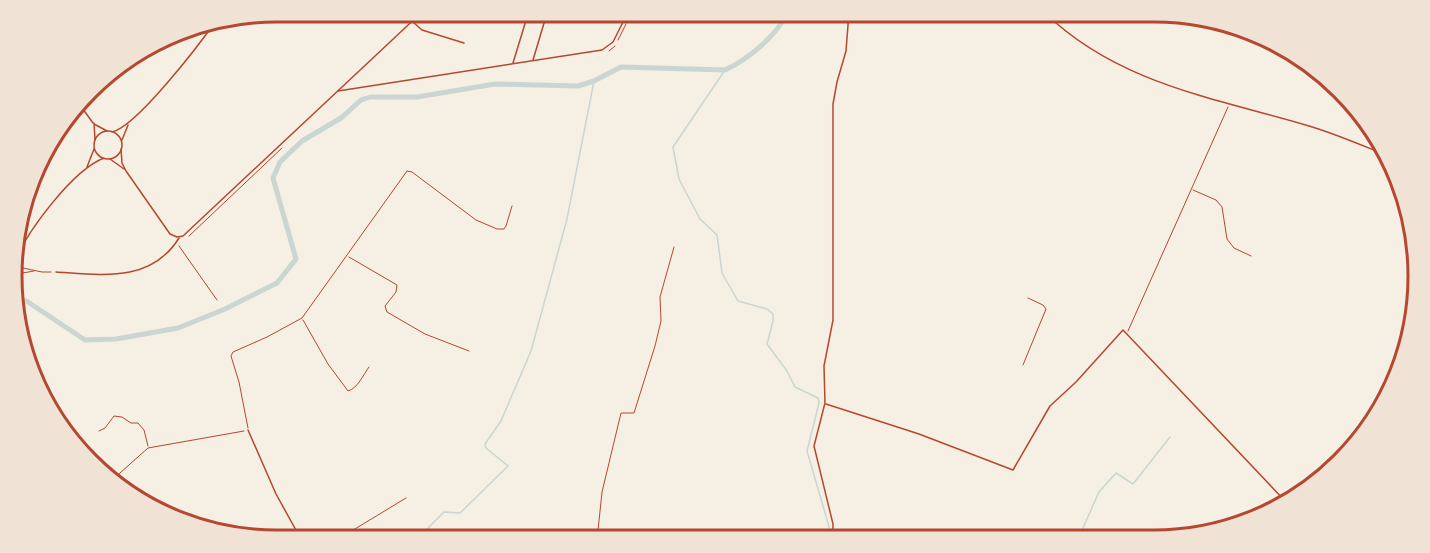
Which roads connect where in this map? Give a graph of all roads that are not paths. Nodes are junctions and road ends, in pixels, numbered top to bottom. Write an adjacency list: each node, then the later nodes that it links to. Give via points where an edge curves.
1 (411, 22): 12 (street)
2 (413, 22): 9 (street, via 422,30)
3 (526, 22): 11 (street)
4 (544, 22): 10 (street)
5 (623, 22): 10 (street, via 606,48)
6 (848, 22): 35 (street, via 846,51 833,104 833,320 824,366)
7 (1055, 22): 22 (street, via 1090,49 1132,70 1187,92 1318,129)
8 (208, 32): 14 (street)
9 (464, 43)
10 (533, 60): 11 (street)
11 (513, 64): 12 (street)
12 (336, 92): 28 (street)
13 (84, 111): 15 (street)
14 (130, 121): 17 (street); 19 (street)
15 (94, 123): 16 (street); 18 (street)
16 (107, 131): 17 (street); 18 (street)
17 (112, 132): 19 (street)
18 (95, 140): 20 (street)
19 (122, 142): 21 (street)
20 (94, 148): 23 (street); 25 (street)
21 (121, 149): 24 (street); 26 (street)
22 (1373, 150)
23 (104, 158): 24 (street); 25 (street)
24 (110, 159): 26 (street)
25 (87, 168): 29 (street, via 37,221)
26 (126, 171): 28 (street, via 170,234)
27 (512, 206): 30 (lane, via 506,226 497,229 476,220 407,171)
28 (179, 238): 31 (street, via 159,259 138,271)
29 (25, 240)
30 (348, 256): 32 (lane); 33 (lane, via 397,285 385,306 387,312 425,334)
31 (56, 272)
32 (302, 318): 34 (lane, via 345,389 352,390); 36 (lane, via 231,356)
33 (469, 351)
34 (369, 367)
35 (825, 403): 37 (street, via 1013,470 1050,406 1123,330); 41 (street, via 814,446)
36 (248, 430): 39 (street)
37 (1280, 496)
38 (406, 498): 40 (lane)
39 (296, 530)
40 (353, 530)
41 (833, 530)

